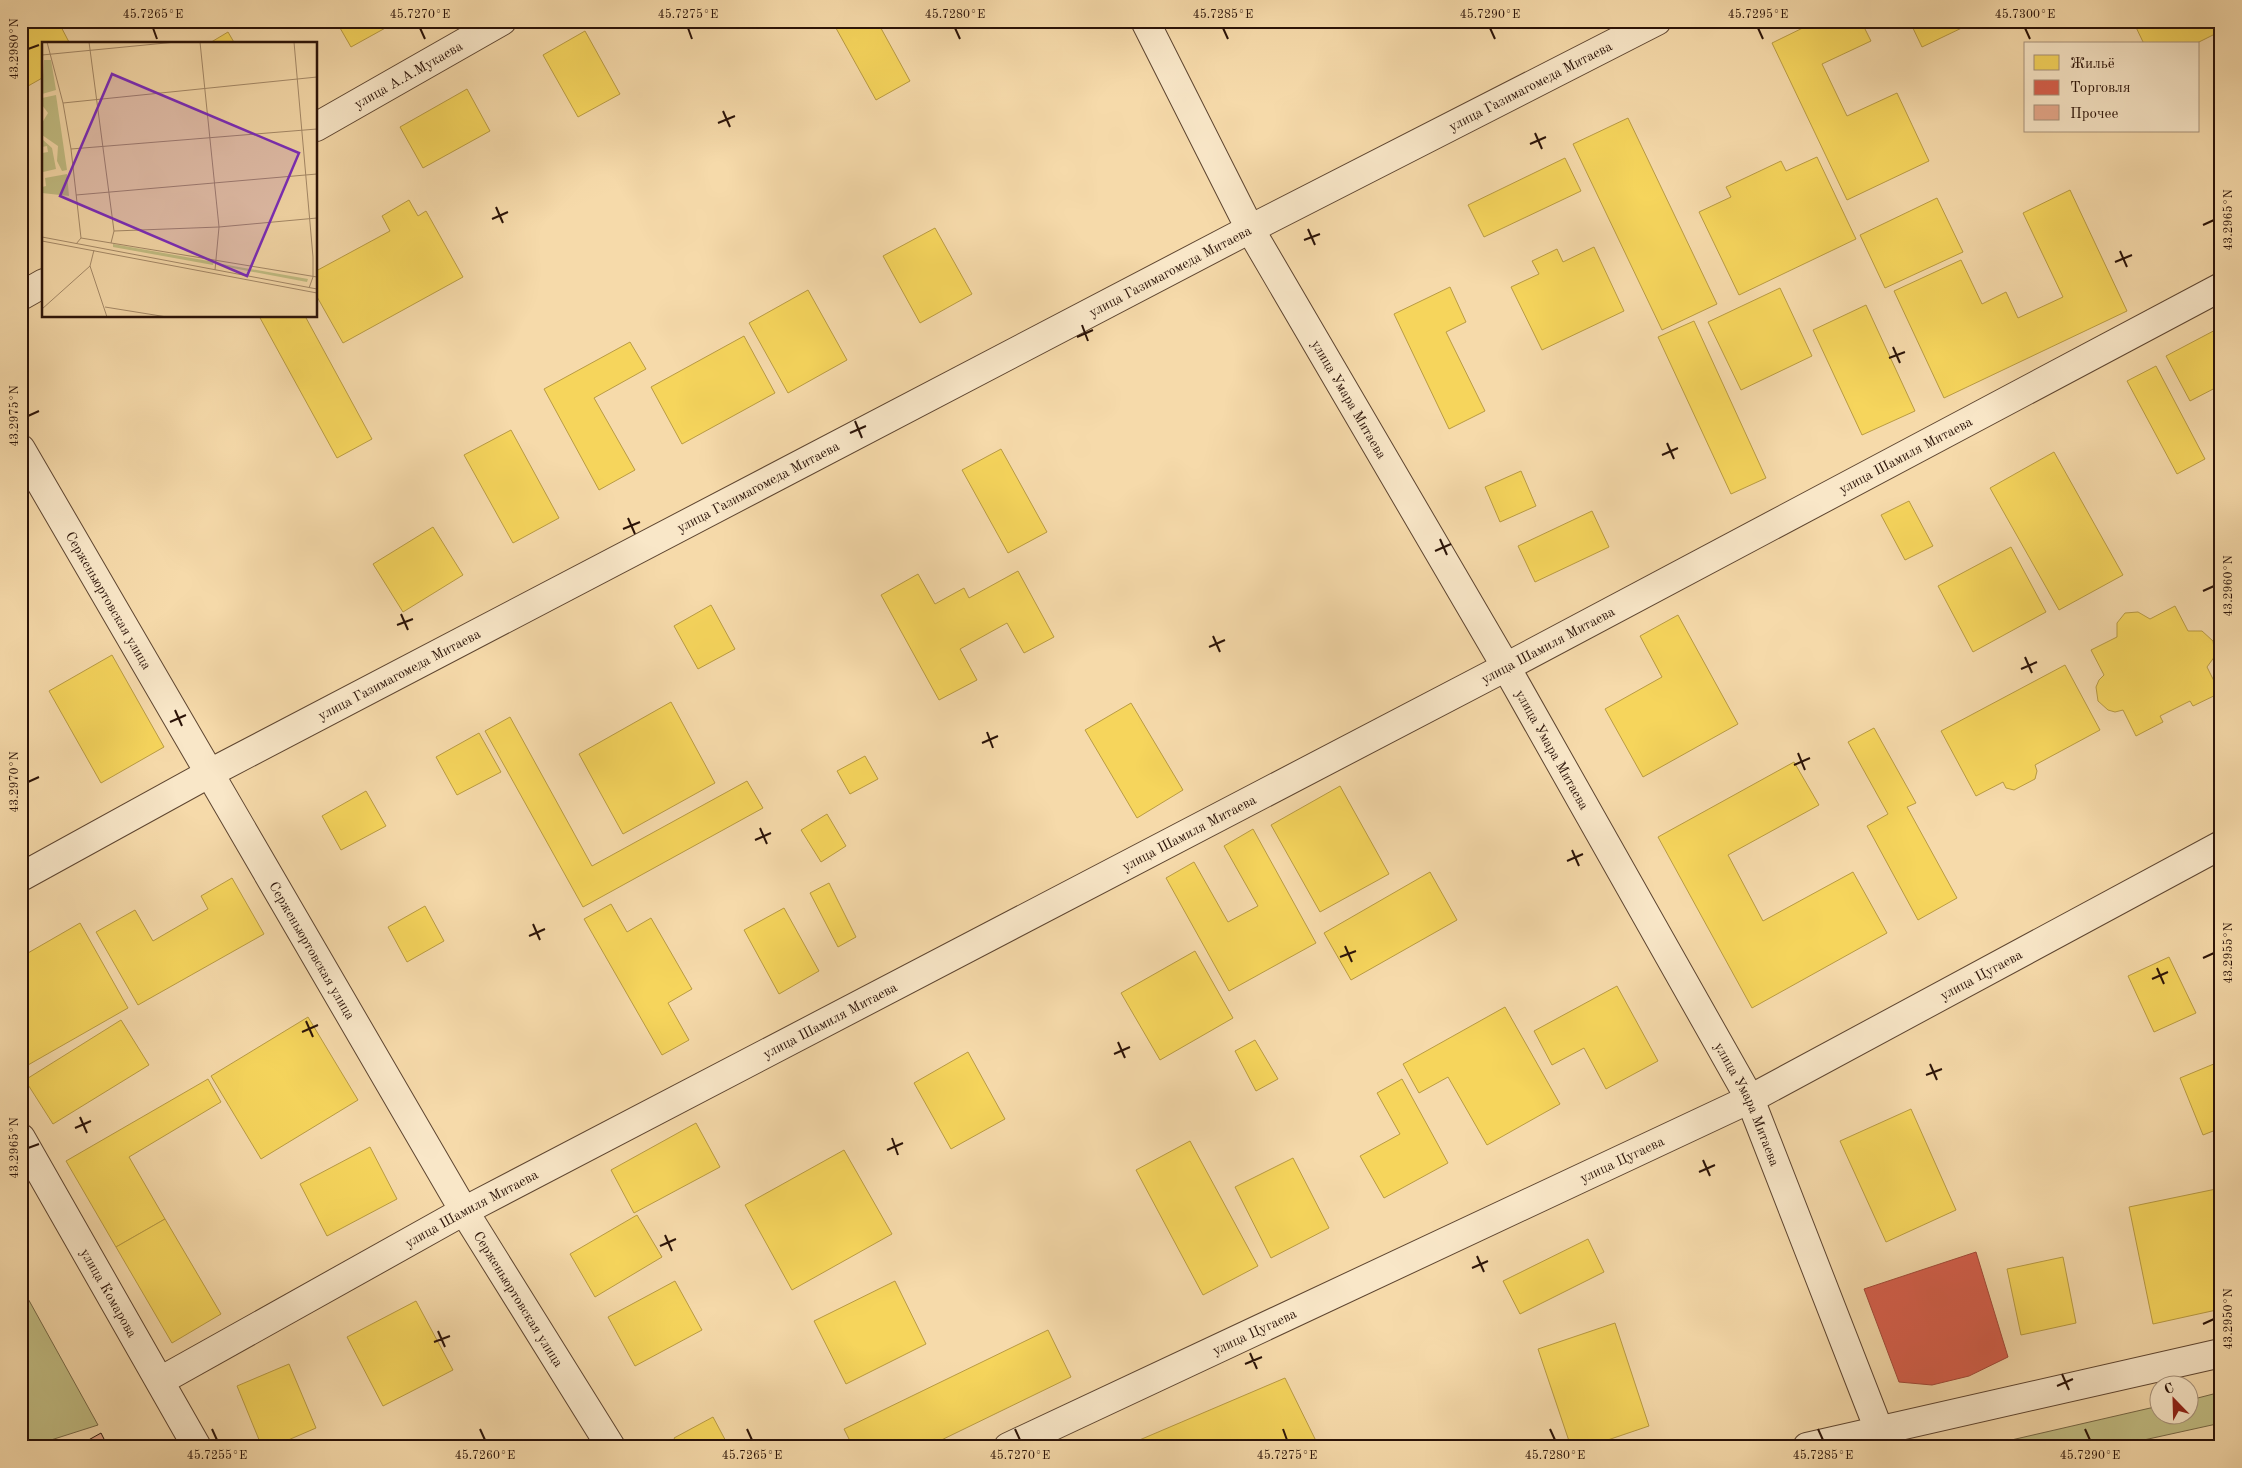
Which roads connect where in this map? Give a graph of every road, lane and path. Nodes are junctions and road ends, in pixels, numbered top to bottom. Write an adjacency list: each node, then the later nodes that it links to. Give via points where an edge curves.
1 (502, 21): 4 (street, улица А.А.Мукаева)
2 (1145, 21): 5 (street, улица Умара Митаева)
3 (1657, 21): 5 (street, улица Газимагомеда Митаева)
4 (318, 126)
5 (1250, 229): 10 (street, улица Умара Митаева); 11 (street, улица Газимагомеда Митаева)
6 (42, 284): 8 (street)
7 (2221, 287): 10 (street, улица Шамиля Митаева)
8 (21, 296)
9 (21, 449): 11 (street, Серженьюртовская улица)
10 (1506, 667): 14 (street, улица Умара Митаева); 16 (street, улица Шамиля Митаева)
11 (210, 774): 13 (street, улица Газимагомеда Митаева); 16 (street, Серженьюртовская улица)
12 (2221, 844): 14 (street, улица Цугаева)
13 (21, 877)
14 (1750, 1099): 19 (street, улица Умара Митаева); 22 (street, улица Цугаева)
15 (21, 1138): 18 (street, улица Комарова)
16 (464, 1211): 18 (street, улица Шамиля Митаева); 21 (street, Серженьюртовская улица)
17 (2221, 1353): 19 (street)
18 (160, 1381): 20 (street, улица Комарова)
19 (1882, 1438): 23 (street)
20 (197, 1447)
21 (612, 1447)
22 (1008, 1447)
23 (1807, 1447)

